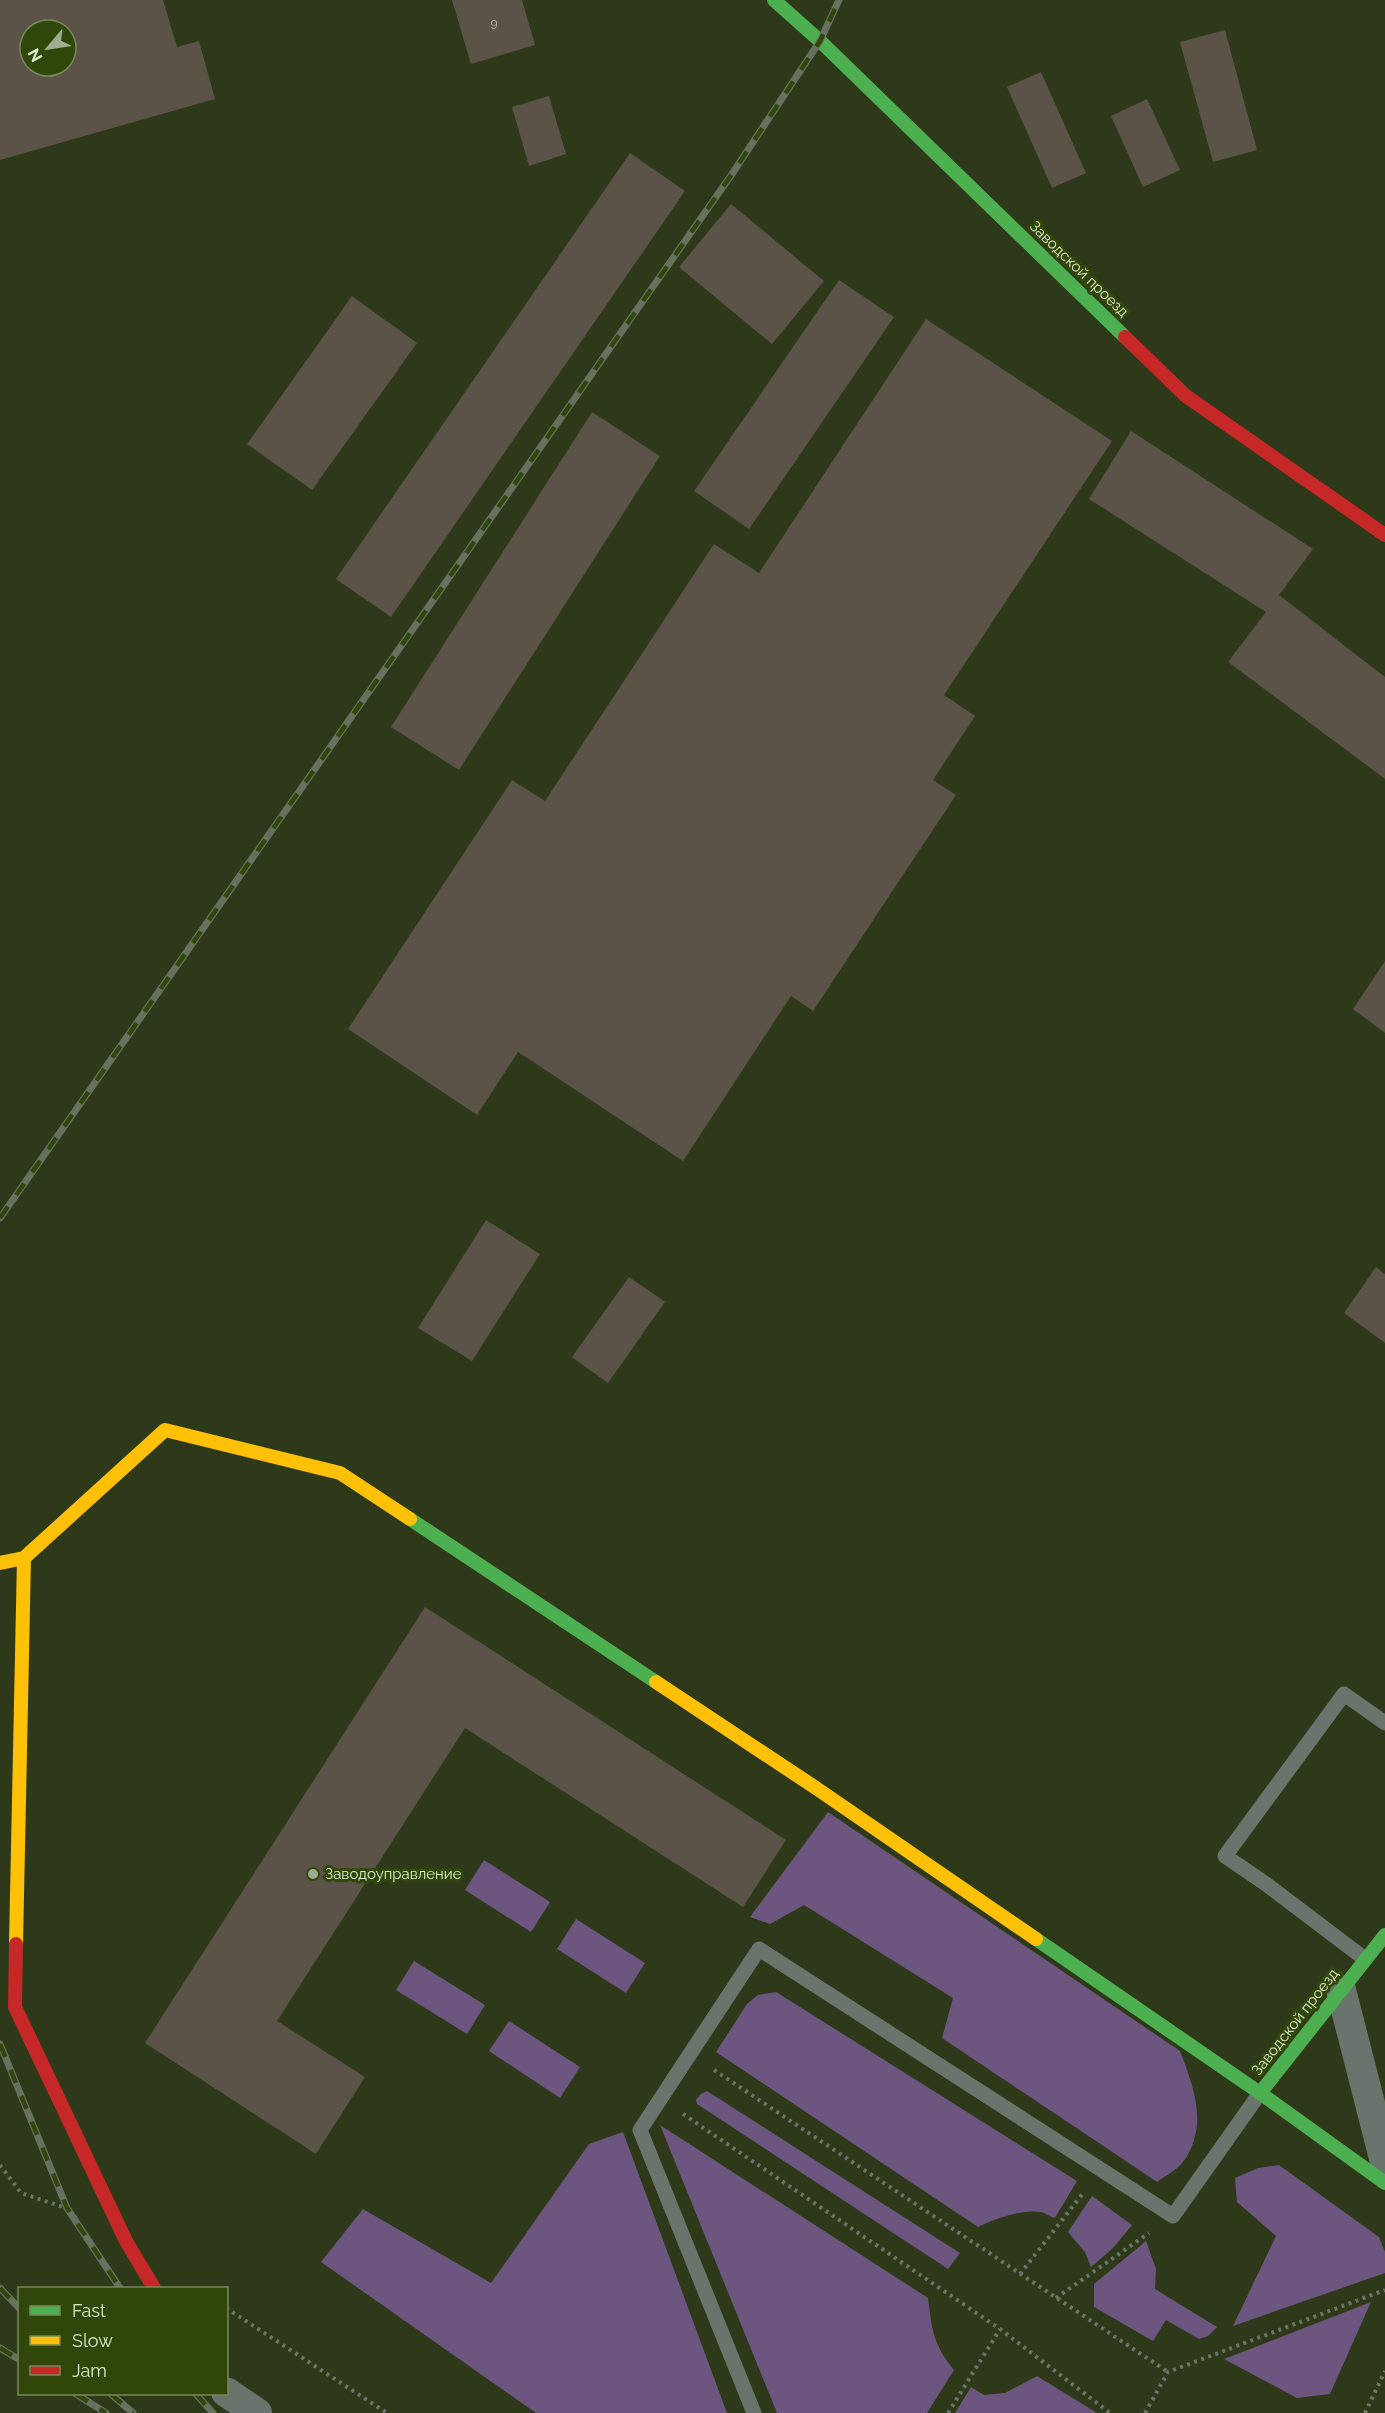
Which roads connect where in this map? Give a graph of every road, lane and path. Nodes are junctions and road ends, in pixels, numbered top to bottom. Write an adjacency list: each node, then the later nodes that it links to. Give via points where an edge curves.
1 (774, 0): 2 (street, Заводской проезд, via 1186,396)
2 (1385, 535)
3 (24, 1558): 4 (street); 10 (street, via 165,1430 340,1473 816,1788); 17 (street, via 15,2007 126,2241)
4 (0, 1563)
5 (1385, 1723): 7 (lane, via 1344,1694 1225,1856)
6 (1385, 1935): 7 (street, Заводской проезд)
7 (1365, 1959): 8 (street, Заводской проезд)
8 (1341, 1990): 10 (street, Заводской проезд); 12 (street)
9 (691, 2054): 11 (lane); 13 (lane, via 759,1949); 16 (path)
10 (1260, 2093): 14 (street, Заводской проезд); 15 (lane)
11 (662, 2099): 21 (path); 27 (lane, via 640,2130)
12 (1385, 2162)
13 (1101, 2170): 15 (lane); 16 (path)
14 (1385, 2183)
15 (1173, 2216): 19 (path)
16 (1020, 2274): 19 (path)
17 (153, 2287)
18 (1385, 2290): 23 (path)
19 (1056, 2298): 23 (path)
20 (228, 2309): 26 (path)
21 (1000, 2329): 28 (path); 29 (path)
22 (1385, 2371): 31 (path)
23 (1168, 2372): 30 (path)
24 (228, 2393): 25 (street)
25 (257, 2413)
26 (387, 2413)
27 (754, 2413)
28 (948, 2413)
29 (1110, 2413)
30 (1145, 2413)
31 (1365, 2413)

